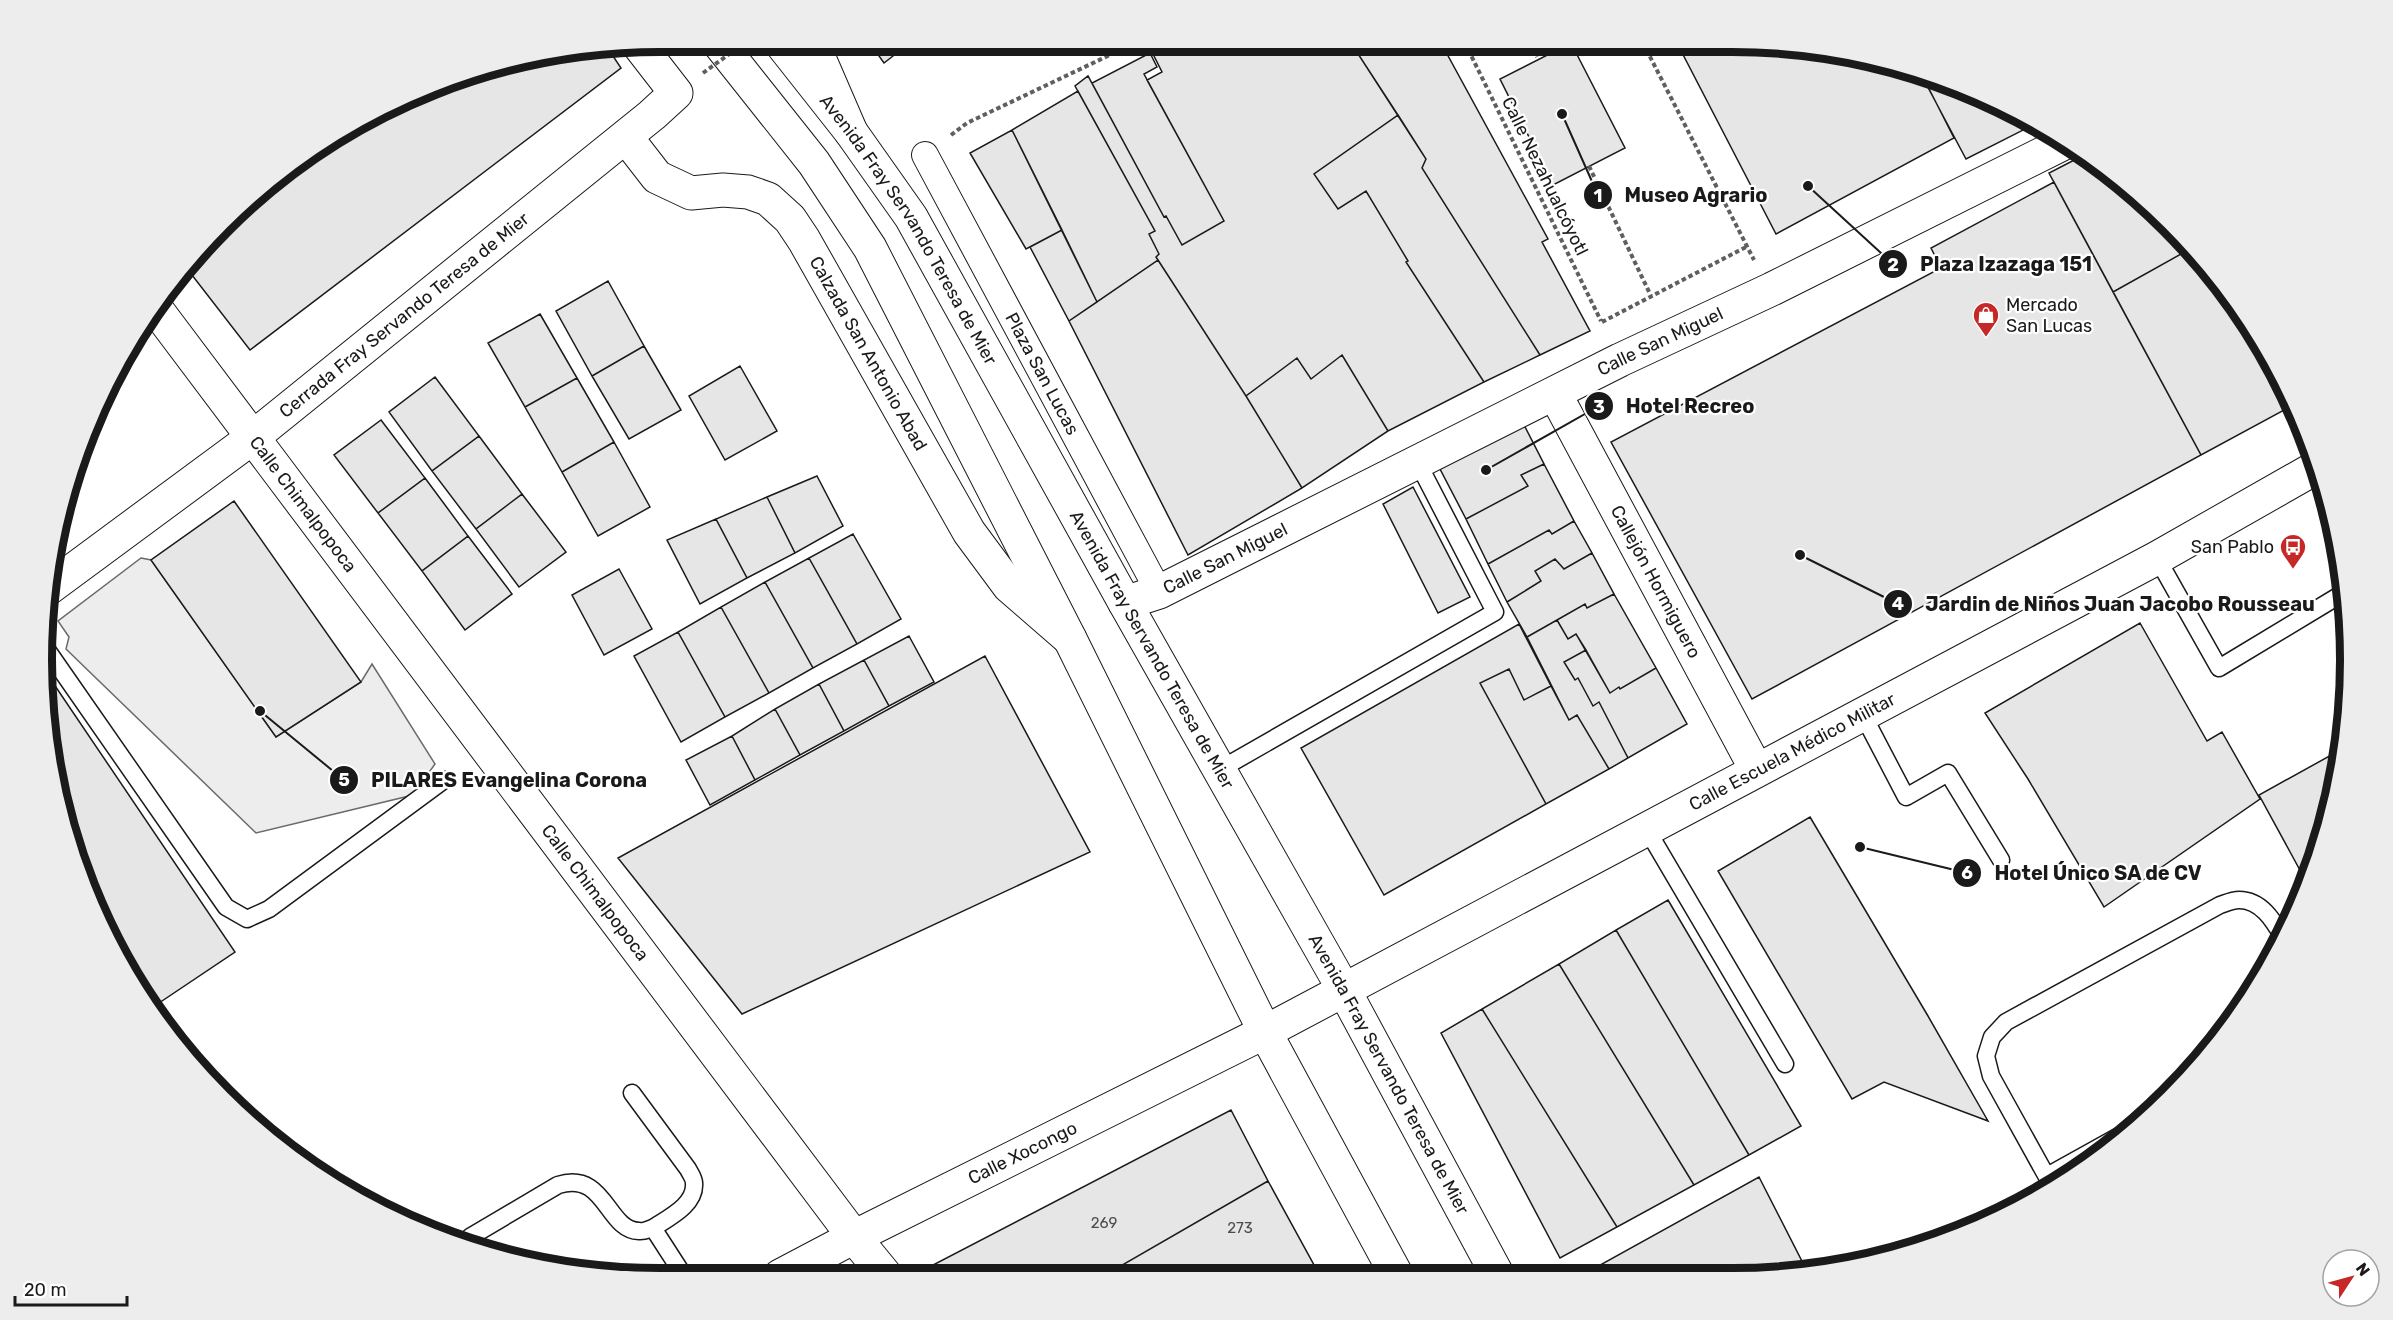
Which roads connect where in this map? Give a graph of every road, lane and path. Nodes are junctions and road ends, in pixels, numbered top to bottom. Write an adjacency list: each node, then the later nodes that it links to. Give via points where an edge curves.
1 (645, 53): 13 (main road, Cerrada Fray Servando Teresa de Mier, via 676,93)
2 (727, 53): 32 (main road, via 814,163 870,248)
3 (730, 53): 11 (path, bridge)
4 (789, 53): 12 (main road, Avenida Fray Servando Teresa de Mier)
5 (817, 53): 12 (main road)
6 (1114, 53): 15 (path, via 967,123)
7 (1470, 53): 21 (path, Calle Nezahualcóyotl)
8 (1535, 53): 10 (path)
9 (1648, 53): 17 (path)
10 (1537, 57)
11 (702, 73)
12 (851, 132): 31 (main road, Avenida Fray Servando Teresa de Mier, via 911,217)
13 (626, 137): 24 (main road, Cerrada Fray Servando Teresa de Mier); 32 (main road, Calzada San Antonio Abad, via 657,177 691,193 748,192 768,199 790,219 969,532 1009,586)
14 (2057, 146): 18 (main road, Calle San Miguel)
15 (925, 156): 29 (street, Plaza San Lucas)
16 (1589, 166): 19 (path)
17 (1746, 247): 18 (path); 19 (path)
18 (1769, 290): 23 (main road, Calle San Miguel)
19 (1651, 296): 21 (path)
20 (160, 315): 24 (main road, Calle Chimalpopoca)
21 (1601, 321): 22 (path, Calle Nezahualcóyotl)
22 (1605, 330)
23 (1555, 394): 25 (main road, Calle San Miguel); 35 (main road, Callejón Hormiguero)
24 (252, 438): 28 (main road, Cerrada Fray Servando Teresa de Mier); 48 (main road, Calle Chimalpopoca)
25 (1418, 463): 29 (main road, Calle San Miguel); 36 (lane, via 1495,612)
26 (2310, 471): 27 (main road, Calle Escuela Médico Militar)
27 (2157, 558): 30 (lane, via 2219,668); 34 (main road, Calle Escuela Médico Militar)
28 (58, 581)
29 (1159, 592): 31 (main road, Calle San Miguel)
30 (2337, 597)
31 (1125, 603): 36 (main road, Avenida Fray Servando Teresa de Mier)
32 (1070, 639): 42 (main road)
33 (52, 657): 37 (lane, via 226,907 247,919 269,909)
34 (1862, 713): 35 (main road, Calle Escuela Médico Militar); 39 (lane, via 1906,797 1948,773)
35 (1756, 769): 38 (main road, Calle Escuela Médico Militar)
36 (1219, 770): 41 (main road, Avenida Fray Servando Teresa de Mier)
37 (444, 780)
38 (1646, 828): 41 (main road, Calle Escuela Médico Militar); 43 (lane)
39 (2001, 860)
40 (2278, 929): 45 (lane, via 2259,906 2239,900 2220,905 2006,1022 1992,1036 1986,1056 1991,1076)
41 (1344, 990): 42 (main road, Calle Escuela Médico Militar); 53 (main road, Avenida Fray Servando Teresa de Mier)
42 (1265, 1032): 48 (main road, Calle Xocongo); 52 (main road)
43 (1785, 1064)
44 (632, 1093): 46 (lane, via 688,1169 694,1183 691,1198 681,1209)
45 (2048, 1179)
46 (653, 1228): 47 (lane, via 638,1232 625,1225 594,1190 571,1181); 49 (lane)
47 (470, 1237)
48 (854, 1237): 50 (main road, Calle Xocongo); 51 (main road, Calle Chimalpopoca)
49 (679, 1268)
50 (795, 1268)
51 (879, 1268)
52 (1393, 1268)
53 (1494, 1268)

